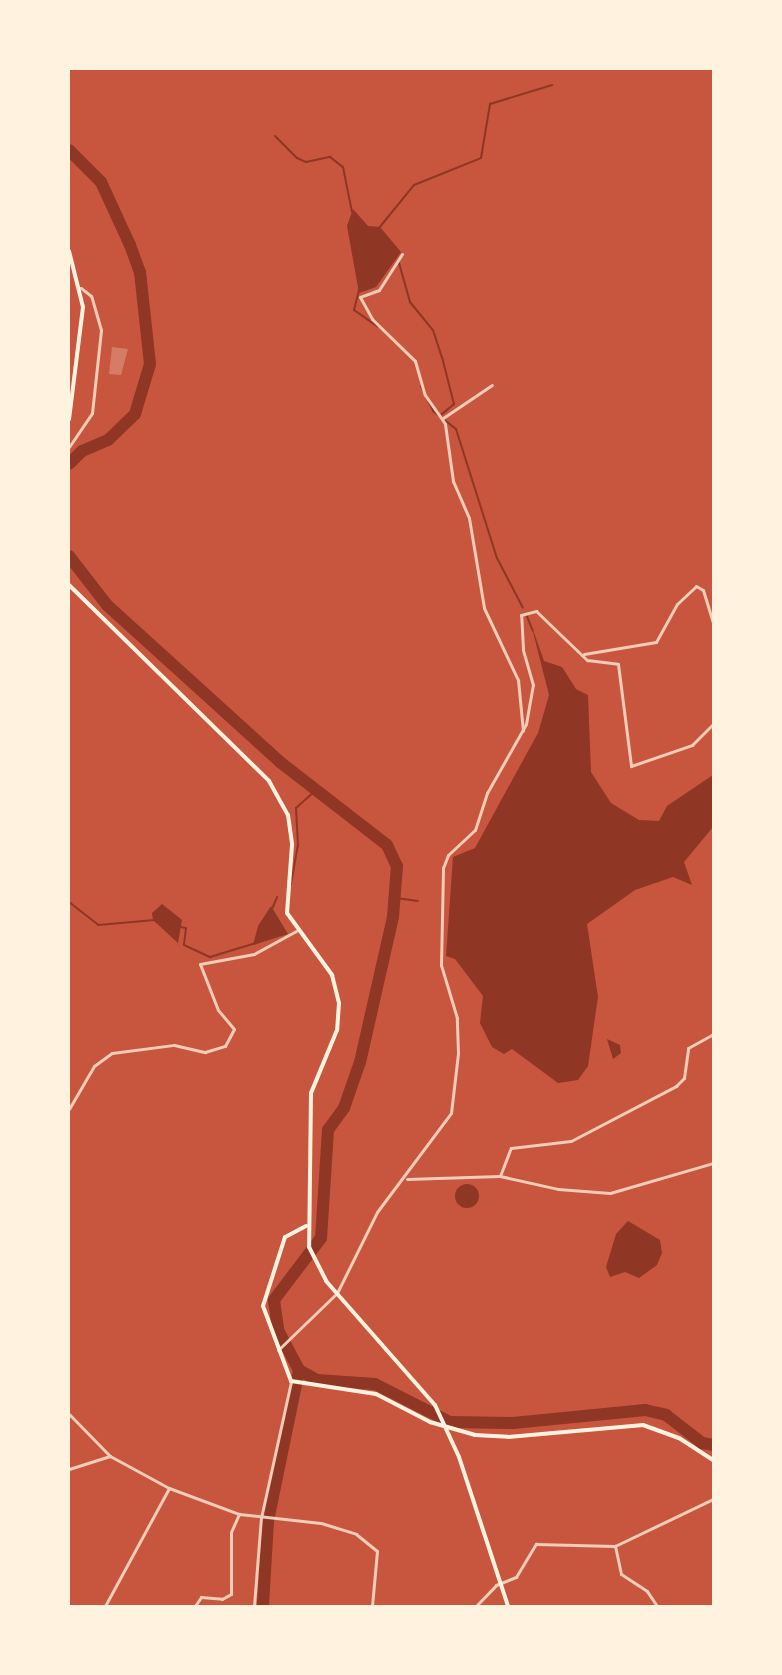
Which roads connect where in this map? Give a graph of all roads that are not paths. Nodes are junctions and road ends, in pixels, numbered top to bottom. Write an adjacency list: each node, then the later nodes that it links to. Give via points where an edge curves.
1 (69, 251): 3 (main road)
2 (402, 254): 5 (street, via 379,290 360,297 372,319 415,361 437,413)
3 (81, 288): 6 (main road, via 77,387); 7 (street, via 91,296 101,330 92,413)
4 (492, 385): 5 (street)
5 (445, 417): 12 (street, via 453,481 469,518 484,608 518,680)
6 (69, 419)
7 (69, 447)
8 (69, 585): 13 (main road, via 269,781 291,830 284,895)
9 (713, 622): 10 (street, via 703,590 696,586 677,604 656,642)
10 (584, 654): 11 (street, via 594,663 620,668 631,766 699,741); 12 (street, via 536,611 521,615 523,649 533,685)
11 (713, 724)
12 (523, 731): 18 (street, via 487,793 475,830 445,859 439,941 457,1018 457,1083 451,1113)
13 (296, 931): 15 (street, via 254,954 200,964 218,1010 234,1029 225,1046 205,1052 174,1045 112,1053 94,1066); 19 (main road, via 332,975 339,1003 337,1030 311,1093)
14 (713, 1034): 17 (street, via 688,1048 684,1078 676,1086 571,1141 511,1148)
15 (69, 1109)
16 (713, 1163): 17 (street, via 610,1193 558,1190)
17 (500, 1176): 18 (street)
18 (407, 1179): 20 (street, via 377,1212)
19 (306, 1227): 20 (main road, via 316,1266); 21 (main road, via 285,1237 267,1290 264,1314)
20 (337, 1293): 21 (street); 32 (main road, via 435,1405 451,1436)
21 (280, 1348): 22 (main road)
22 (292, 1381): 25 (main road, via 376,1394 430,1422 476,1434 508,1437 643,1425 679,1438); 30 (street)
23 (69, 1414): 24 (street)
24 (110, 1456): 26 (street); 27 (street)
25 (713, 1460)
26 (69, 1470)
27 (169, 1488): 29 (street); 33 (street)
28 (713, 1499): 31 (street)
29 (239, 1514): 30 (street); 34 (street, via 231,1532 231,1594 222,1599 201,1597)
30 (262, 1518): 35 (street); 36 (street, via 321,1522 374,1545)
31 (615, 1546): 32 (street, via 540,1543 530,1549 516,1577); 39 (street, via 621,1574 647,1591)
32 (501, 1584): 37 (street); 38 (main road)
33 (105, 1606)
34 (195, 1606)
35 (254, 1606)
36 (372, 1606)
37 (476, 1606)
38 (508, 1606)
39 (657, 1606)

